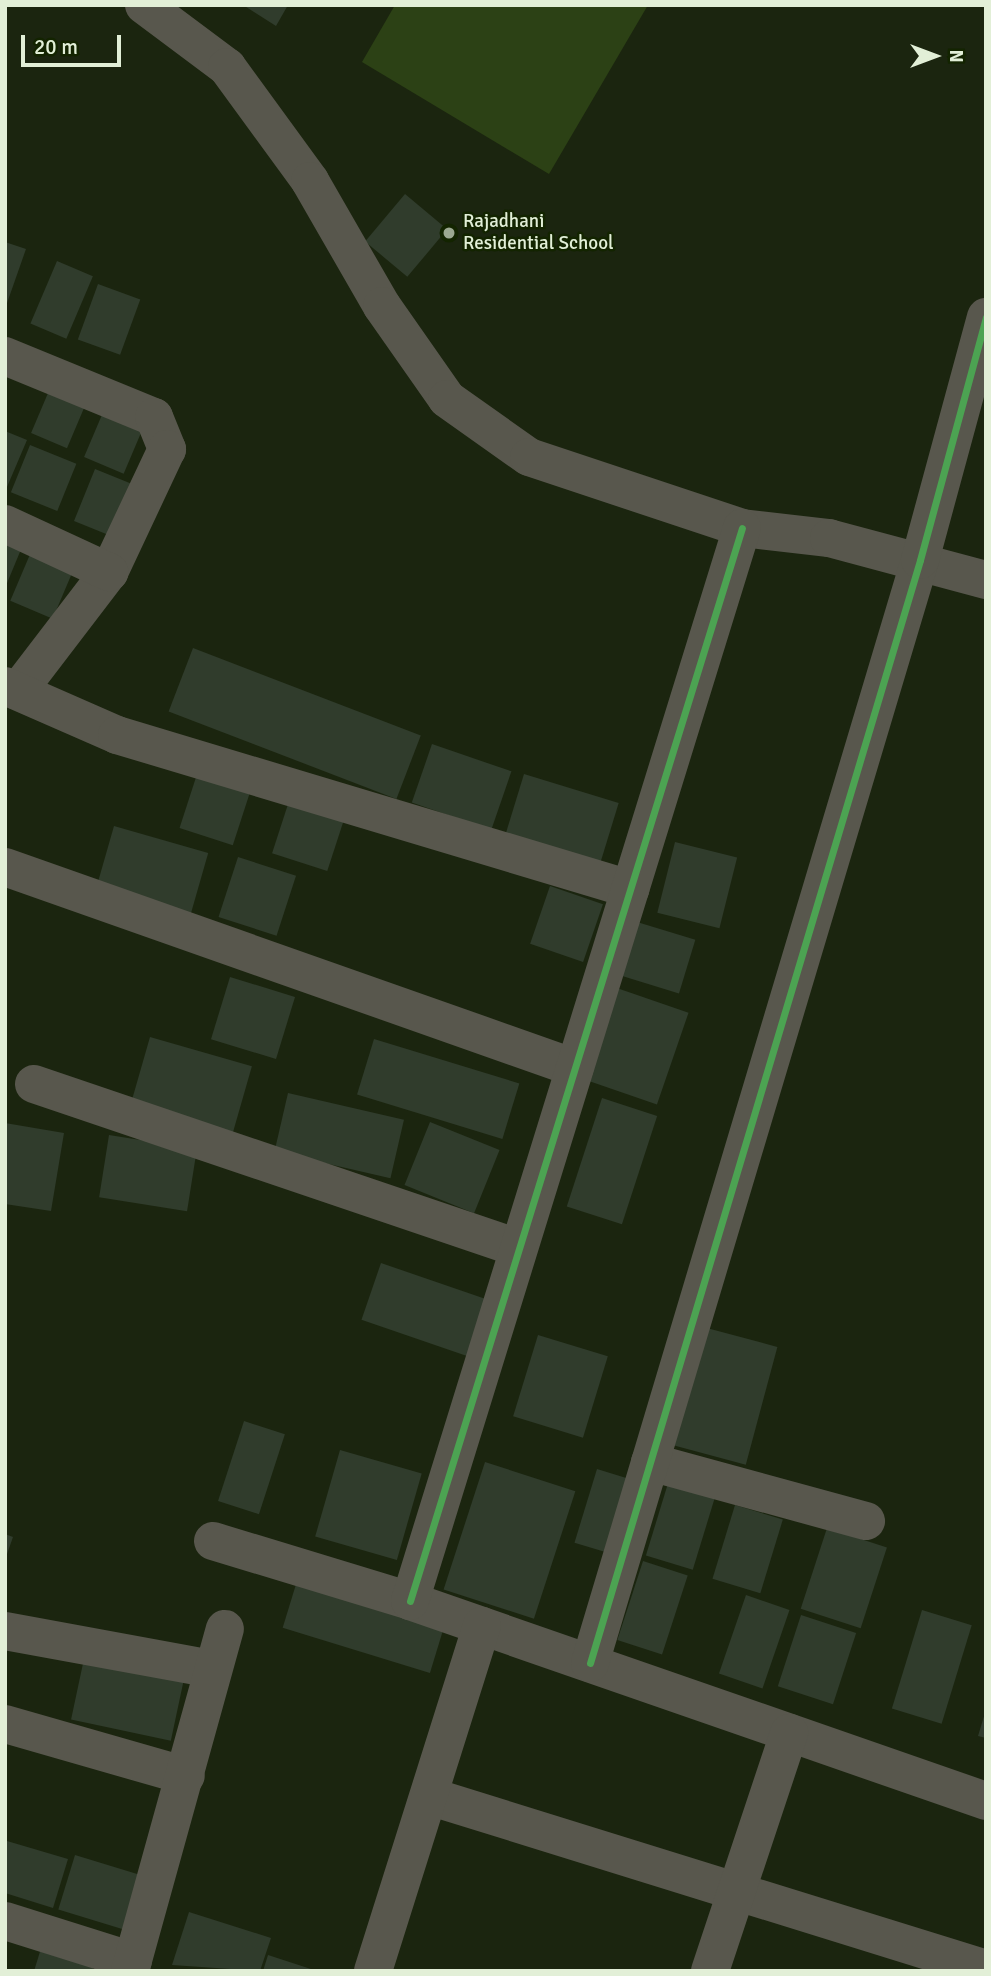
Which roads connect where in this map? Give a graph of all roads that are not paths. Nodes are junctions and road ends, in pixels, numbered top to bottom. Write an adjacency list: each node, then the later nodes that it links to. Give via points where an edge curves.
1 (144, 5): 5 (street, via 227,67 310,181 382,306 447,399 529,457)
2 (986, 317): 6 (street)
3 (5, 356): 7 (street, via 154,417 164,428 167,449 141,517)
4 (5, 524): 7 (street)
5 (741, 528): 6 (street, via 829,538); 11 (street)
6 (920, 560): 8 (street); 15 (street)
7 (109, 572): 9 (street)
8 (986, 580)
9 (12, 688): 11 (street, via 117,735)
10 (5, 867): 12 (street)
11 (630, 889): 12 (street)
12 (575, 1068): 14 (street)
13 (34, 1084): 14 (street)
14 (515, 1247): 18 (street)
15 (650, 1462): 16 (street); 22 (street)
16 (866, 1521)
17 (213, 1541): 18 (street)
18 (410, 1601): 19 (street)
19 (482, 1626): 22 (street); 27 (street)
20 (225, 1629): 23 (street)
21 (5, 1631): 23 (street)
22 (590, 1663): 25 (street)
23 (212, 1669): 26 (street)
24 (5, 1724): 26 (street)
25 (789, 1733): 28 (street); 29 (street)
26 (186, 1776): 31 (street)
27 (429, 1796): 29 (street); 32 (street)
28 (986, 1801)
29 (738, 1891): 33 (street); 34 (street)
30 (5, 1921): 31 (street)
31 (132, 1966)
32 (383, 1968)
33 (986, 1969)
34 (710, 1971)

